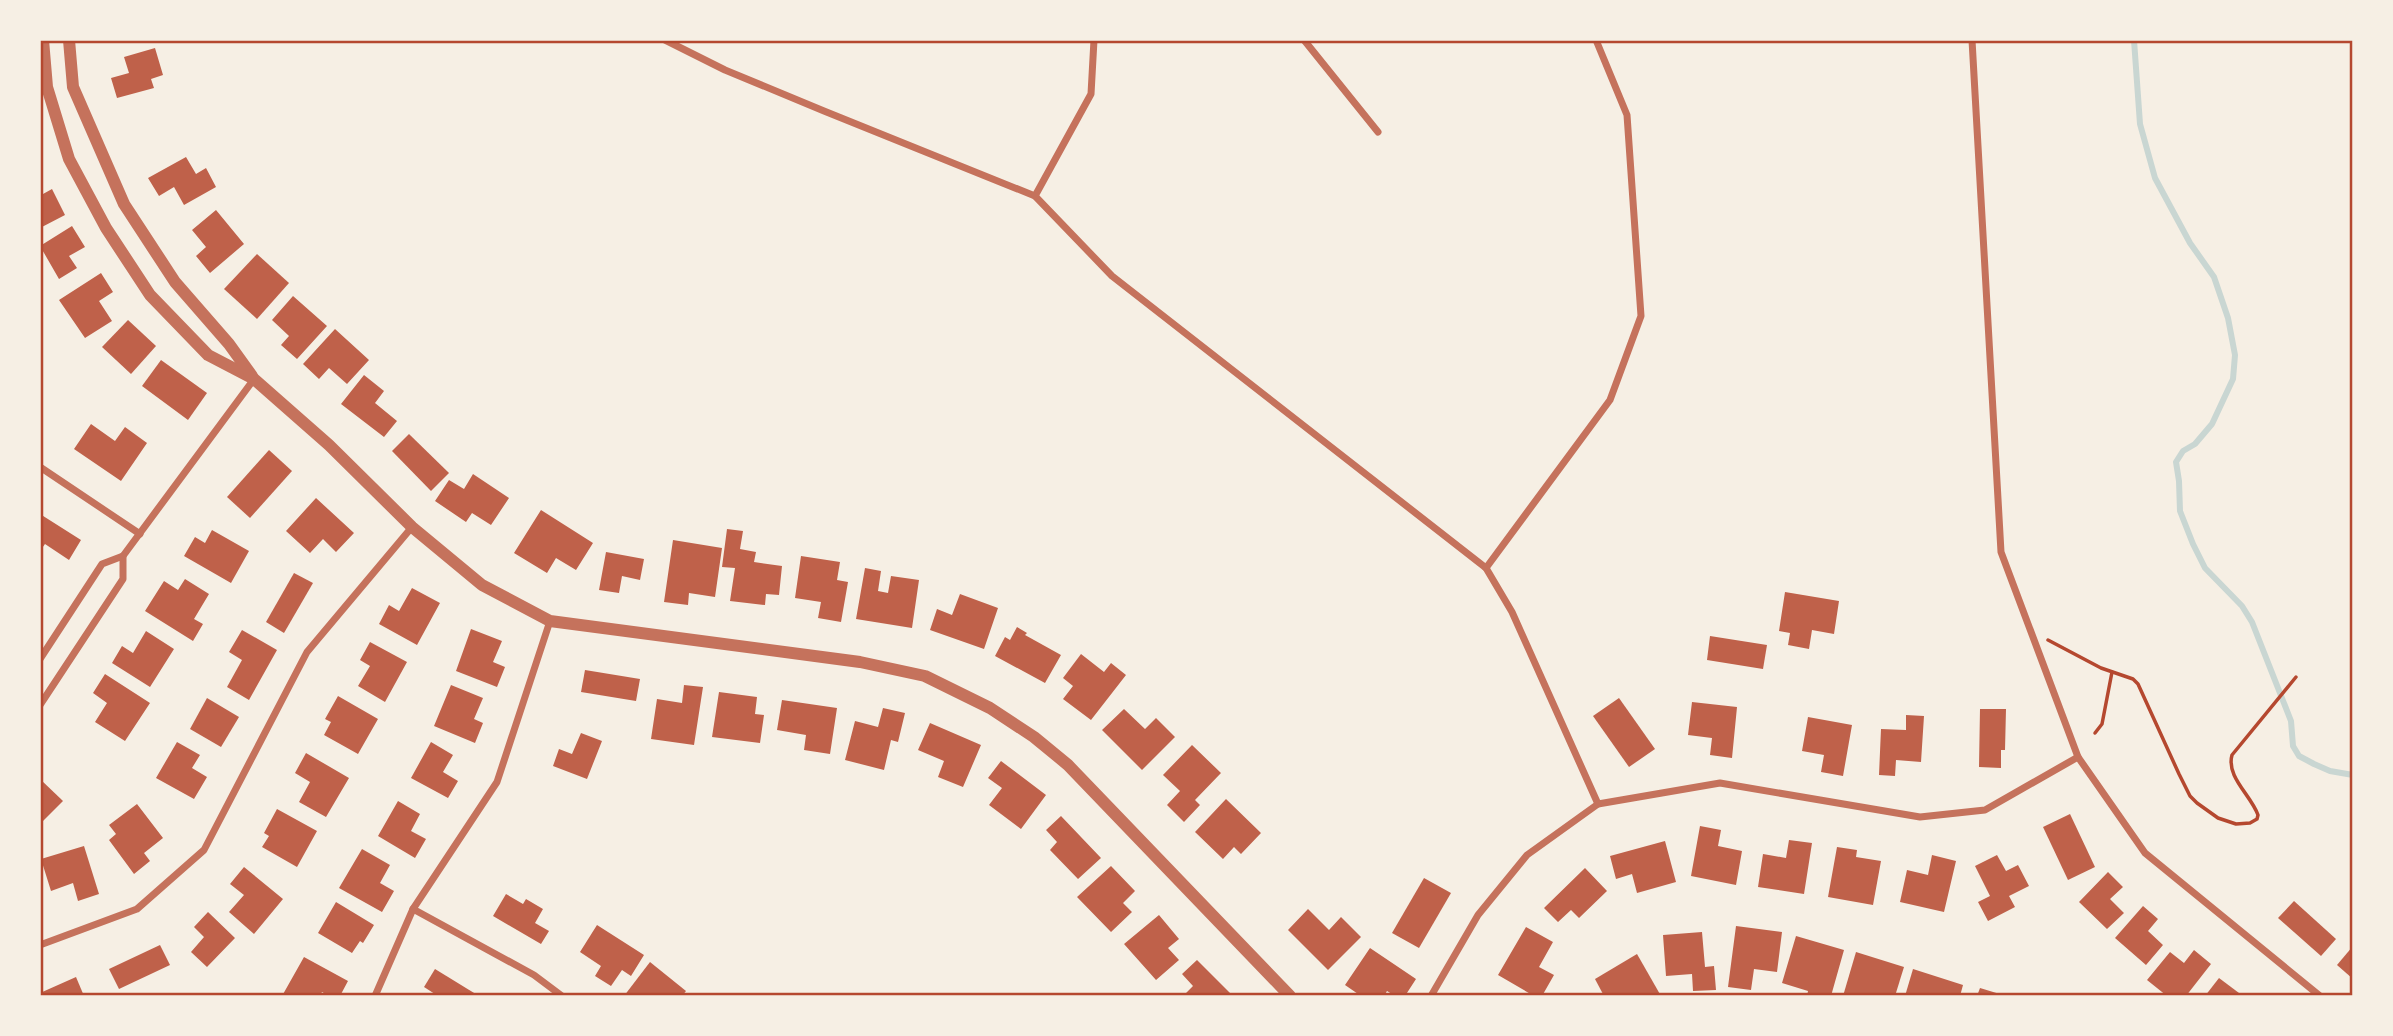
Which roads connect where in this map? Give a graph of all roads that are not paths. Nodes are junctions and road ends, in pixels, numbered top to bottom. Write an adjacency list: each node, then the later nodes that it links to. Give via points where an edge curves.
1 (43, 40): 10 (street, via 47,87 69,159 106,228 150,295 208,355)
2 (69, 40): 10 (street, via 74,87 124,204 175,282)
3 (665, 40): 9 (street, via 725,70)
4 (1094, 40): 9 (street, via 1091,94)
5 (1304, 40): 8 (street)
6 (1596, 40): 15 (street, via 1627,116 1641,316 1610,400)
7 (1972, 40): 19 (street, via 2001,552)
8 (1378, 132)
9 (1035, 196): 15 (street, via 1112,276)
10 (254, 379): 12 (street); 13 (street)
11 (40, 467): 13 (street)
12 (412, 527): 16 (street, via 482,585); 22 (street, via 307,652 204,849 138,909)
13 (139, 534): 14 (street)
14 (123, 556): 17 (street, via 102,564); 18 (street, via 123,579)
15 (1486, 568): 20 (street, via 1512,612)
16 (550, 621): 21 (street, via 497,782); 25 (street, via 860,662 925,676 990,708 1068,765)
17 (40, 659)
18 (40, 705)
19 (2078, 757): 20 (street, via 1985,810 1933,816 1720,783); 27 (street, via 2145,853)
20 (1598, 804): 26 (street, via 1527,855 1478,915)
21 (413, 909): 23 (street); 24 (street, via 534,975)
22 (40, 945)
23 (375, 996)
24 (562, 996)
25 (1290, 996)
26 (1431, 996)
27 (2320, 996)

